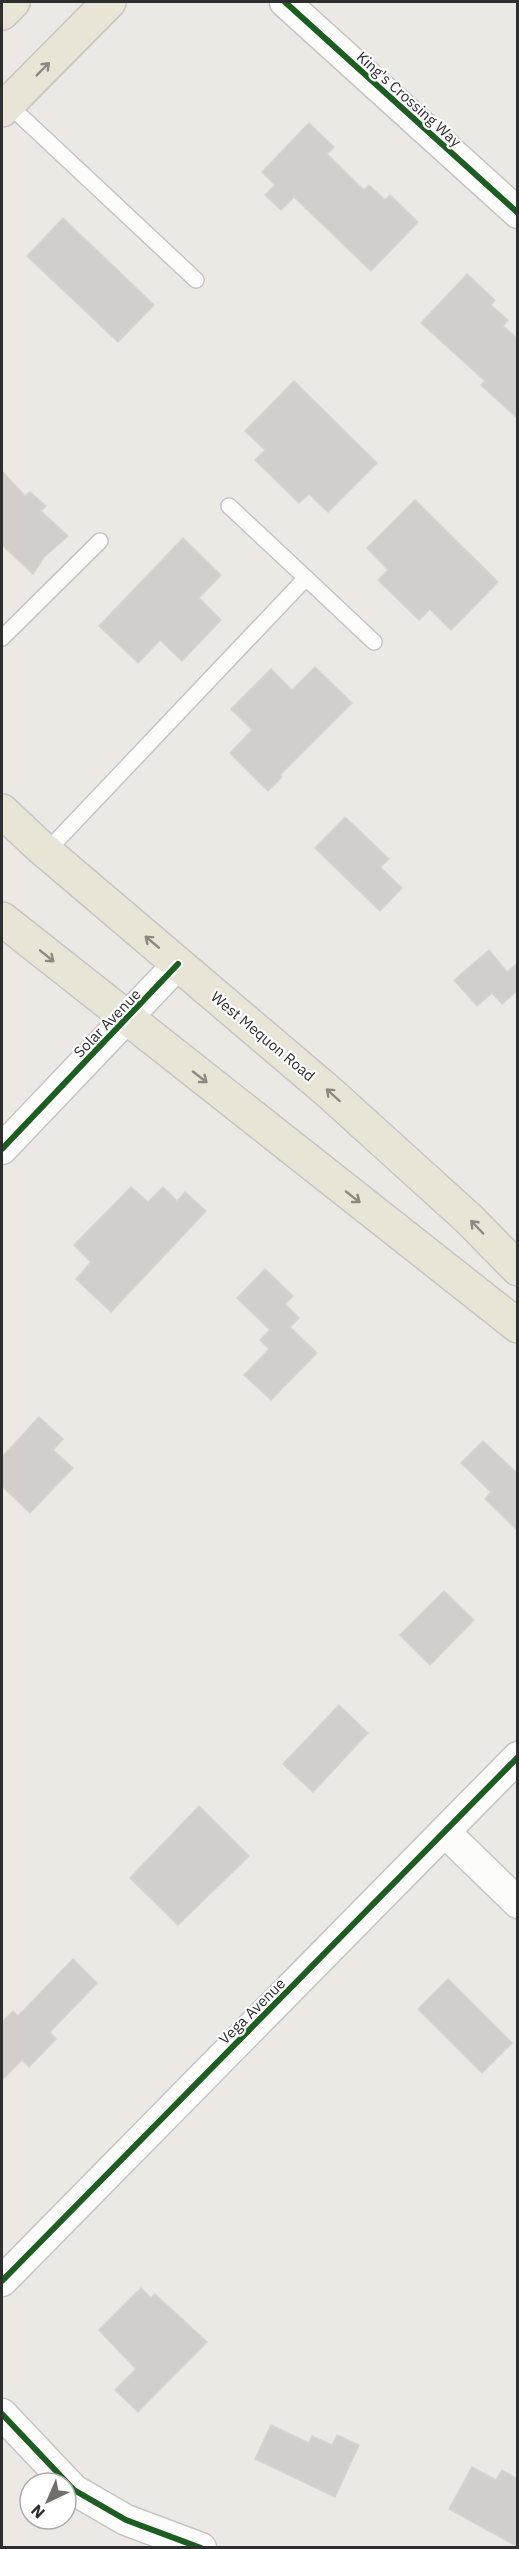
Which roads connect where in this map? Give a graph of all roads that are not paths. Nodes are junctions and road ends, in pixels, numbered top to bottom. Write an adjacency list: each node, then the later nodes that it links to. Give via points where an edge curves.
1 (13, 2): 4 (main road)
2 (109, 2): 5 (main road, one-way to 2)
3 (285, 2): 6 (street, King's Crossing Way)
4 (2, 13)
5 (5, 107): 7 (lane)
6 (512, 202)
7 (196, 280)
8 (229, 506): 10 (lane)
9 (99, 541): 11 (lane)
10 (306, 578): 12 (lane); 14 (lane)
11 (3, 633)
12 (374, 642)
13 (2, 811): 14 (main road, West Mequon Road)
14 (46, 852): 16 (main road, West Mequon Road, one-way to 14)
15 (2, 919): 17 (main road, one-way to 17)
16 (178, 964): 17 (street, Solar Avenue); 19 (main road, West Mequon Road, one-way to 16, via 330,1093)
17 (127, 1020): 18 (street, Solar Avenue); 20 (main road, one-way to 20)
18 (2, 1149)
19 (518, 1269)
20 (518, 1326)
21 (518, 1757): 22 (street, Vega Avenue)
22 (445, 1832): 23 (street); 24 (street, Vega Avenue)
23 (518, 1903)
24 (2, 2281)
25 (2, 2414): 26 (street, via 74,2490 126,2520)
26 (201, 2547)

